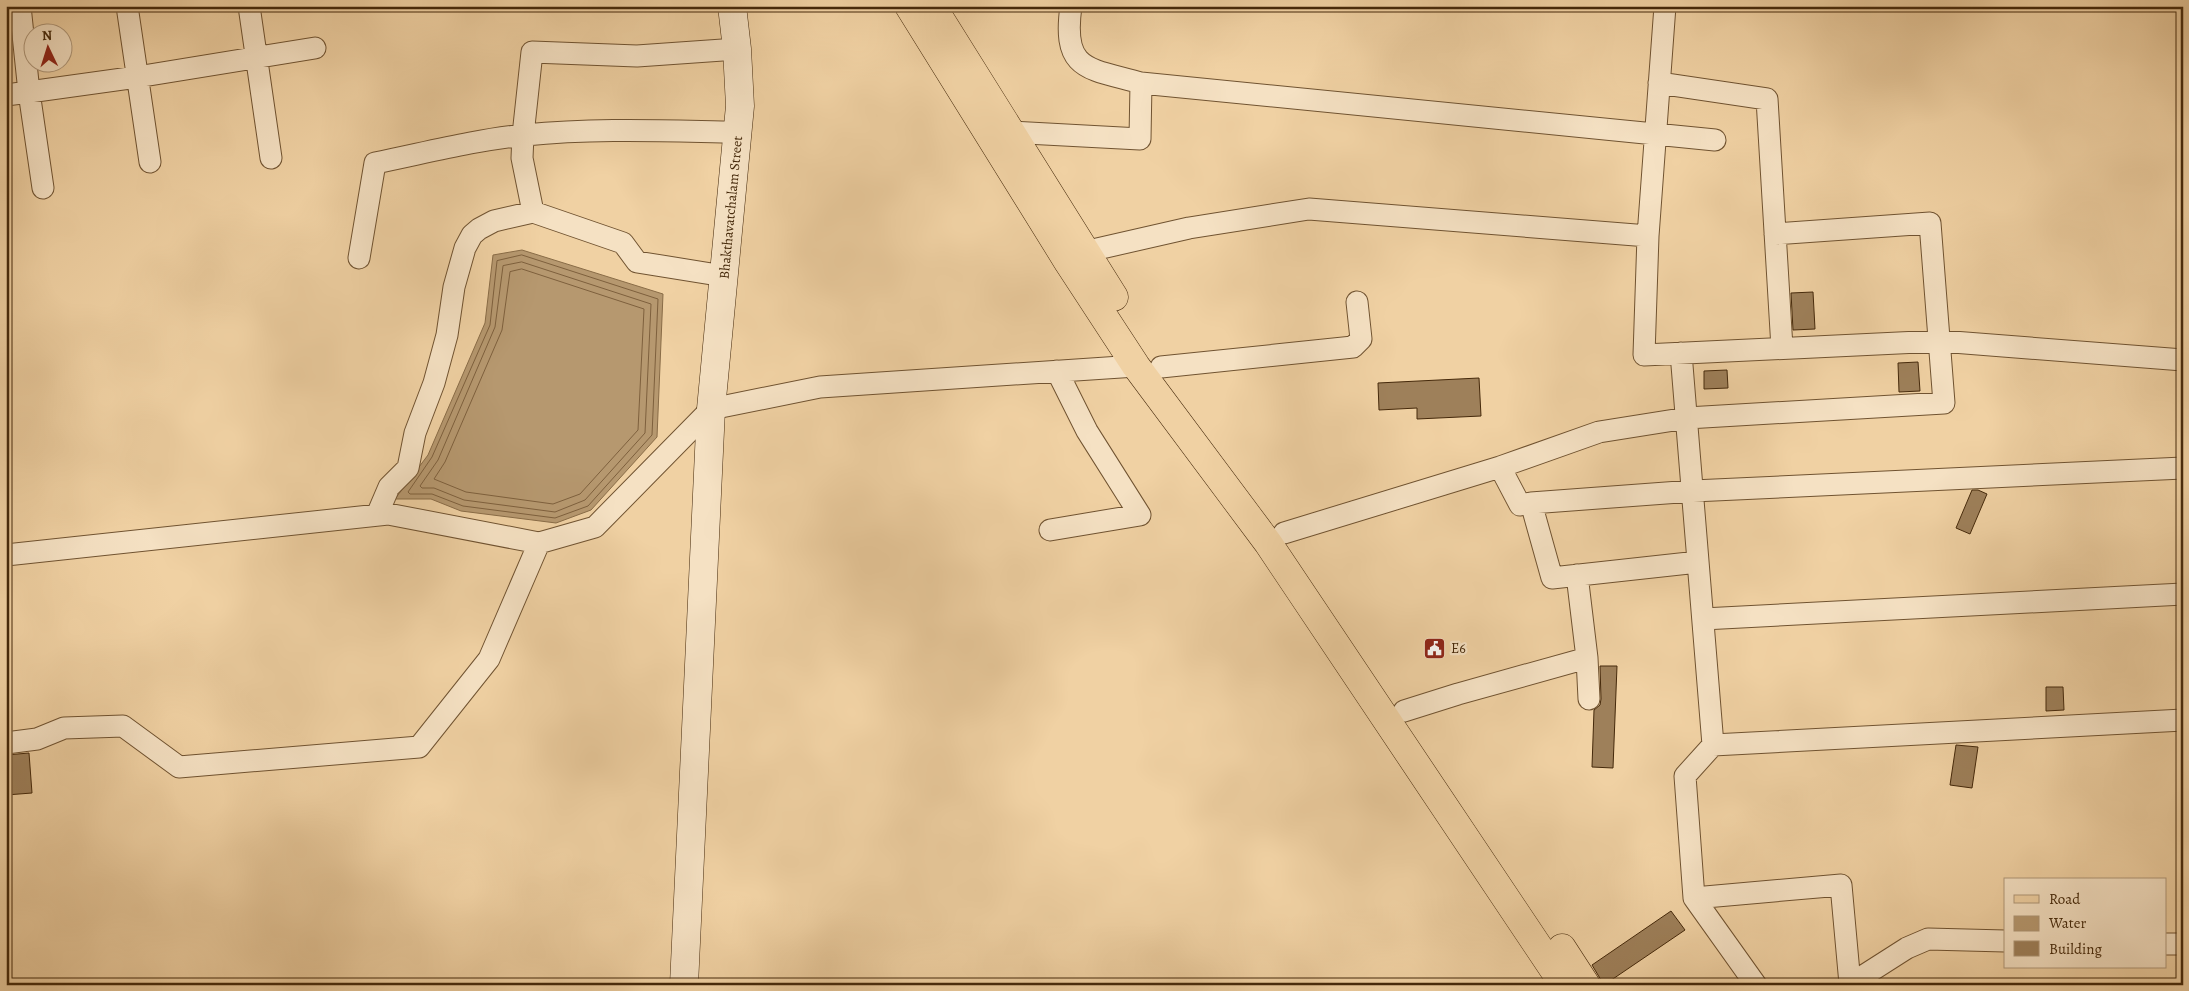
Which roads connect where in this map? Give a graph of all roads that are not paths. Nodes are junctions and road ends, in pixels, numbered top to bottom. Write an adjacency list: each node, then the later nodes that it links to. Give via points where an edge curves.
1 (20, 6): 15 (street)
2 (127, 6): 12 (street)
3 (249, 6): 11 (street)
4 (732, 6): 10 (street, Bhakthavatchalam Street)
5 (909, 6): 28 (main road)
6 (932, 6): 18 (main road)
7 (1071, 6): 13 (street, via 1069,46 1076,58 1094,70)
8 (1665, 6): 14 (street)
9 (315, 48): 11 (street)
10 (737, 49): 17 (street, Bhakthavatchalam Street); 20 (street, via 637,56 532,52)
11 (256, 58): 12 (street); 22 (street)
12 (137, 77): 15 (street); 23 (street)
13 (1141, 83): 18 (street, via 1140,139); 19 (street)
14 (1659, 83): 19 (street); 26 (street, via 1767,99)
15 (29, 92): 16 (street); 24 (street)
16 (6, 95)
17 (738, 132): 20 (street, via 652,129); 30 (street, Bhakthavatchalam Street)
18 (1010, 132): 28 (main road)
19 (1655, 134): 21 (street); 27 (street)
20 (522, 135): 25 (street, via 522,158); 29 (street, via 375,163)
21 (1715, 140)
22 (271, 158)
23 (150, 162)
24 (43, 188)
25 (533, 212): 30 (street, via 623,243 636,262); 44 (street, via 486,224 468,241 454,287 447,335 415,434 408,468 389,487)
26 (1775, 234): 32 (street, via 1930,223); 33 (street)
27 (1648, 236): 28 (street, via 1308,209 1189,228); 34 (street, via 1644,355)
28 (1076, 257): 36 (main road)
29 (359, 258)
30 (724, 276): 38 (street, Bhakthavatchalam Street)
31 (1357, 302): 36 (street, via 1361,339 1352,347)
32 (1940, 341): 33 (street); 35 (street); 39 (street, via 1944,403)
33 (1782, 348): 34 (street)
34 (1681, 353): 39 (street)
35 (2183, 360)
36 (1148, 366): 37 (street); 46 (main road); 65 (main road)
37 (1057, 371): 38 (street, via 820,387); 45 (street, via 1087,431 1140,515)
38 (711, 409): 47 (street, via 595,527); 64 (street, Bhakthavatchalam Street)
39 (1687, 418): 40 (street, via 1599,432); 42 (street)
40 (1500, 466): 43 (street, via 1520,505); 46 (street)
41 (2183, 468): 42 (street)
42 (1693, 491): 43 (street); 49 (street)
43 (1531, 503): 50 (street, via 1552,578)
44 (377, 516): 47 (street, via 388,514); 48 (street)
45 (1050, 530)
46 (1284, 533): 55 (main road)
47 (539, 543): 57 (street, via 489,659 419,747 179,766 123,726 64,728 37,739)
48 (6, 555)
49 (1698, 562): 50 (street); 52 (street)
50 (1577, 575): 53 (street)
51 (2183, 594): 52 (street)
52 (1703, 619): 58 (street)
53 (1587, 658): 54 (street); 55 (street)
54 (1589, 699)
55 (1404, 711): 66 (main road)
56 (2183, 720): 58 (street)
57 (6, 743)
58 (1713, 745): 59 (street, via 1684,776)
59 (1694, 898): 63 (street, via 1841,885); 67 (street)
60 (2004, 941): 63 (street, via 1928,939 1907,948)
61 (2166, 944): 62 (street)
62 (2183, 944)
63 (1850, 984)
64 (684, 985)
65 (1564, 985)
66 (1586, 985)
67 (1756, 985)

